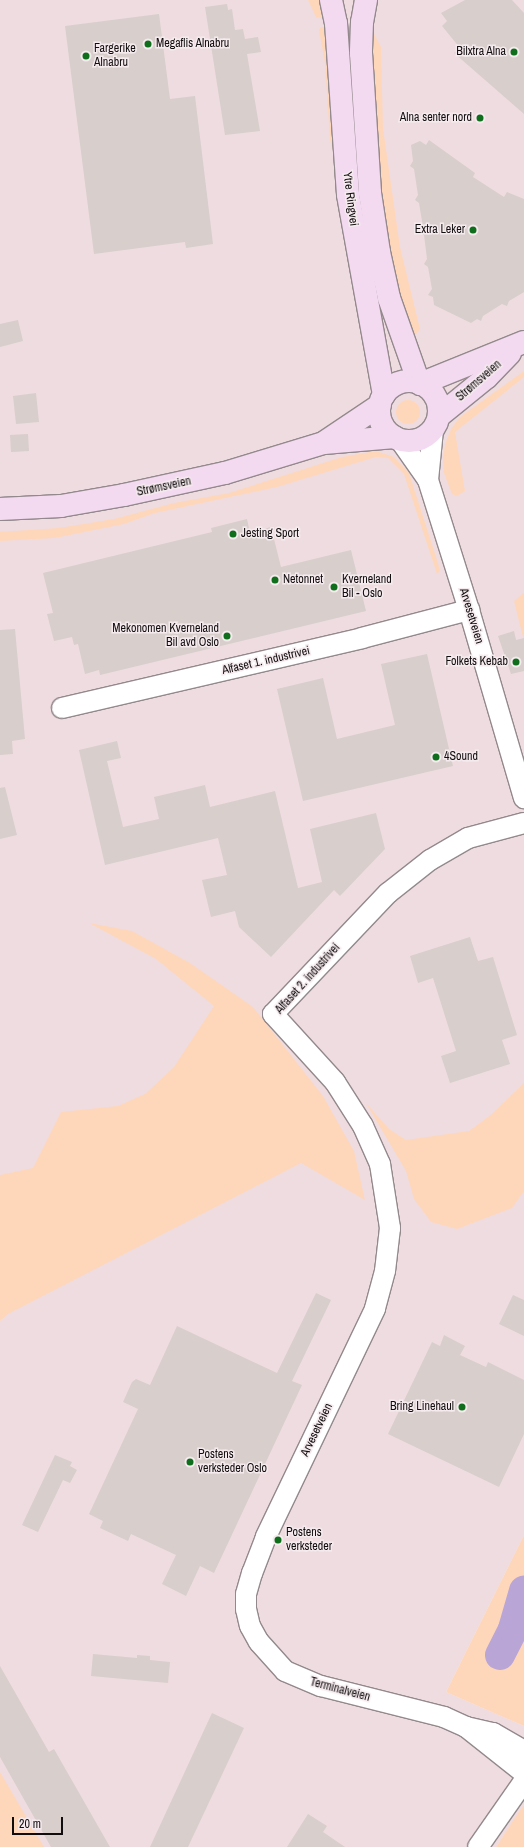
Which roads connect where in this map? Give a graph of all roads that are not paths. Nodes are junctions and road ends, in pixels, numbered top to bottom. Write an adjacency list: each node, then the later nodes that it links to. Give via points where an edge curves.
1 (331, 0): 5 (main road, Ytre Ringvei, via 336,23 348,195)
2 (366, 0): 4 (main road, Ytre Ringvei, via 362,22 362,53 371,200 389,298)
3 (521, 344): 4 (main road, Strømsveien); 6 (main road, Strømsveien)
4 (420, 384): 5 (main road, via 411,382 396,385); 6 (main road, via 433,393)
5 (382, 400): 7 (main road, via 382,424); 8 (main road, Strømsveien)
6 (436, 423): 7 (main road, via 418,440); 9 (street, Arvesetveien)
7 (397, 439): 8 (main road, Strømsveien); 9 (street, Arvesetveien)
8 (324, 443): 10 (main road, Strømsveien, via 168,487 68,505)
9 (428, 480): 11 (street, Arvesetveien)
10 (0, 510)
11 (469, 610): 12 (street, Alfaset 1. industrivei, via 362,638); 13 (street, Arvesetveien)
12 (62, 708)
13 (524, 798)
14 (524, 823): 15 (street, Alfaset 2. industrivei, via 468,838 430,860 388,893 273,1014 335,1082 363,1126 380,1164 385,1186 390,1228)
15 (388, 1250): 16 (street, Arvesetveien, via 375,1309 260,1551 246,1594)
16 (246, 1609): 17 (street, Terminalveien, via 250,1626 269,1656 285,1671 321,1686 417,1709)
17 (466, 1728): 18 (street, Terminalveien, via 493,1733); 19 (street, Terminalveien)
18 (524, 1751)
19 (524, 1773)
20 (524, 1781): 21 (street)
21 (478, 1847)

